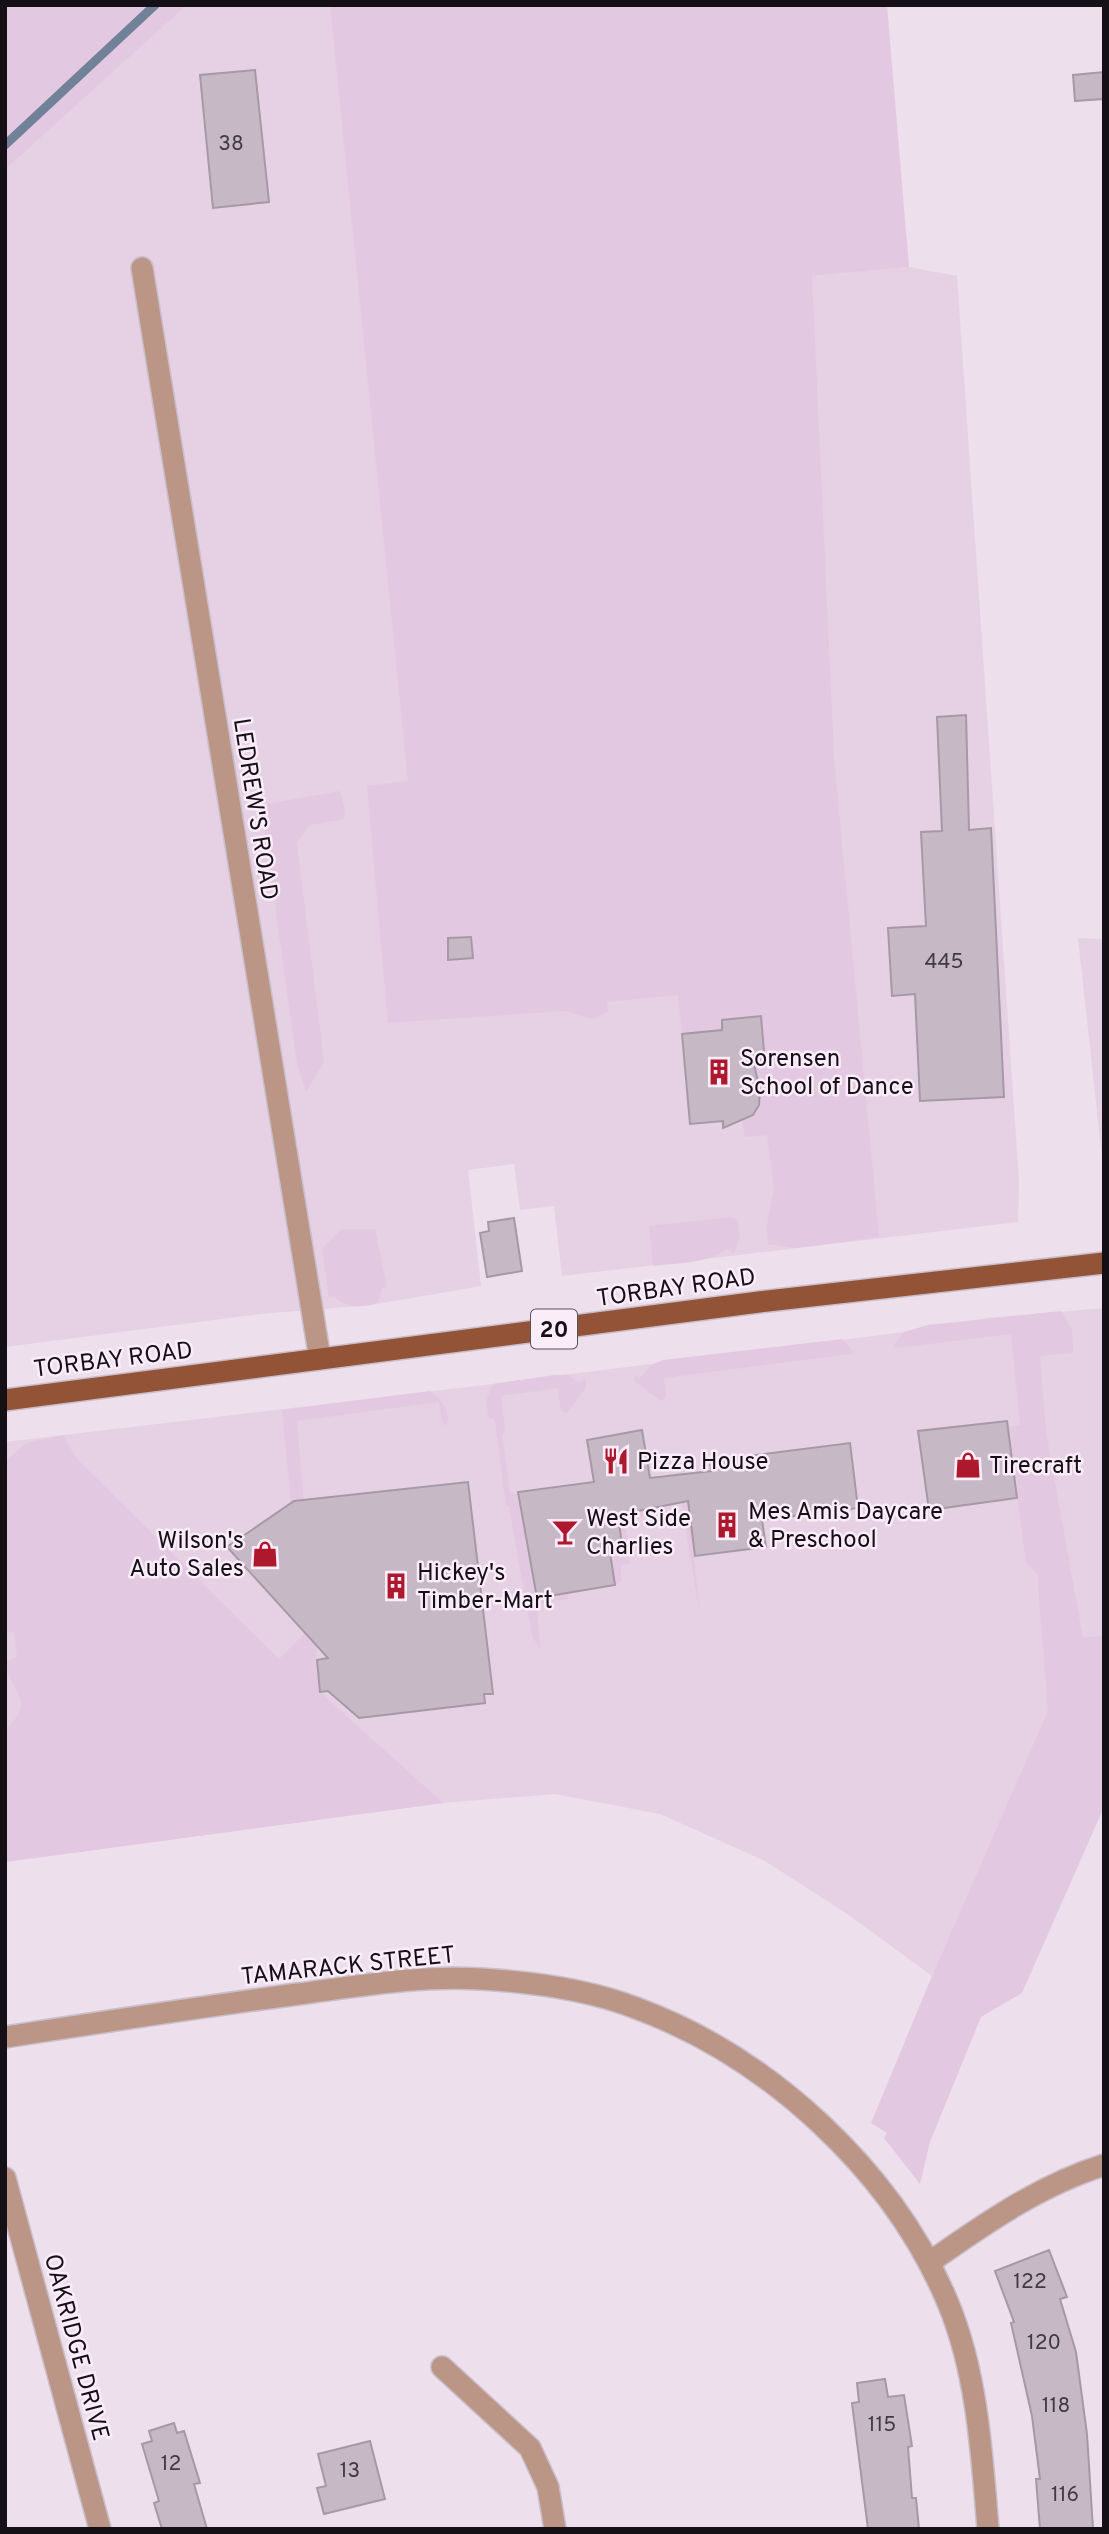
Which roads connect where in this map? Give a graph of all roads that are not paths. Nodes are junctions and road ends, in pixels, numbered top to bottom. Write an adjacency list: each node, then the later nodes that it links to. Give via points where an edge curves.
1 (142, 268): 3 (street, LEDREW'S ROAD)
2 (1104, 1264): 3 (main road, TORBAY ROAD / 20, via 786,1298)
3 (320, 1359): 4 (main road, TORBAY ROAD / 20)
4 (5, 1400)
5 (5, 2038): 8 (street, TAMARACK STREET, via 403,1980 479,1978 560,1987 636,2007 710,2042 768,2077 872,2179)
6 (1104, 2165): 8 (street, via 1078,2173 993,2218)
7 (5, 2178): 10 (street, OAKRIDGE DRIVE)
8 (930, 2262): 12 (street, TAMARACK STREET, via 950,2306 971,2387)
9 (442, 2367): 11 (street, via 530,2448 548,2487)
10 (100, 2529)
11 (555, 2529)
12 (988, 2529)

